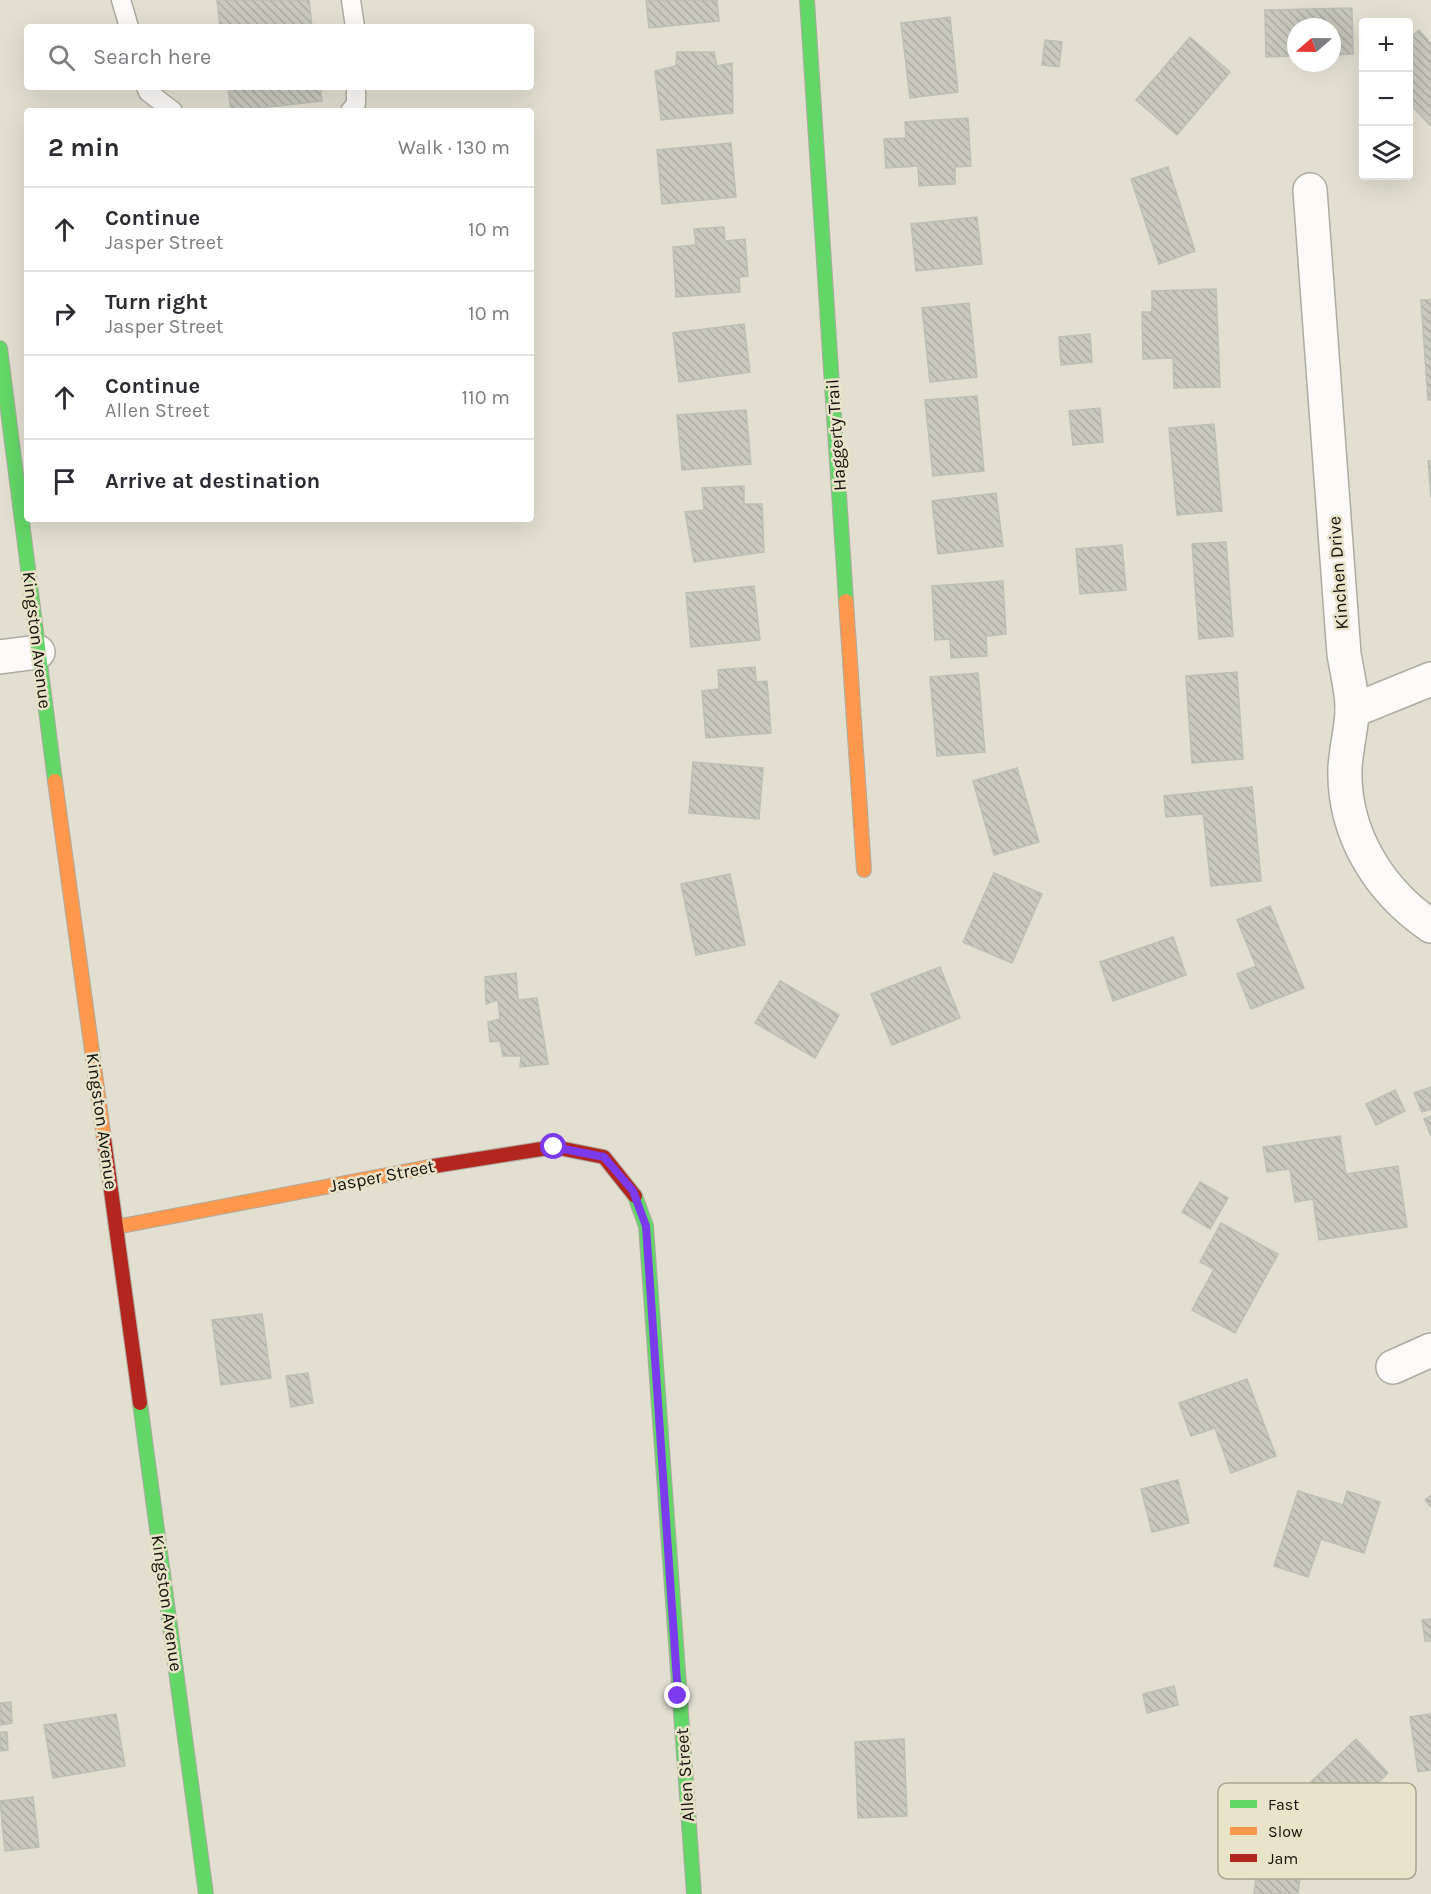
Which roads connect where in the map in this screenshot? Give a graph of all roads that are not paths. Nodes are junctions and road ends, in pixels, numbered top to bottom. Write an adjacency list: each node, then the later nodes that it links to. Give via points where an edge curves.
1 (121, 0): 4 (lane)
2 (351, 0): 5 (lane)
3 (807, 0): 16 (street, Haggerty Trail)
4 (128, 24)
5 (355, 24)
6 (147, 90): 8 (lane)
7 (356, 90): 9 (lane)
8 (168, 108)
9 (353, 108)
10 (1310, 190): 15 (street, Kinchen Drive, via 1344,654)
11 (0, 348): 12 (street, Kingston Avenue)
12 (38, 652): 13 (street); 19 (street, Kingston Avenue)
13 (0, 657)
14 (1431, 679): 15 (street)
15 (1352, 711): 17 (street, Kinchen Drive, via 1345,767 1347,808 1364,854 1391,891)
16 (864, 870)
17 (1431, 926)
18 (633, 1191): 19 (street, Jasper Street, via 604,1157 554,1147 504,1153); 23 (street, Allen Street, via 646,1226)
19 (116, 1227): 22 (street, Kingston Avenue)
20 (1431, 1350): 21 (street)
21 (1393, 1367)
22 (206, 1894)
23 (694, 1894)

